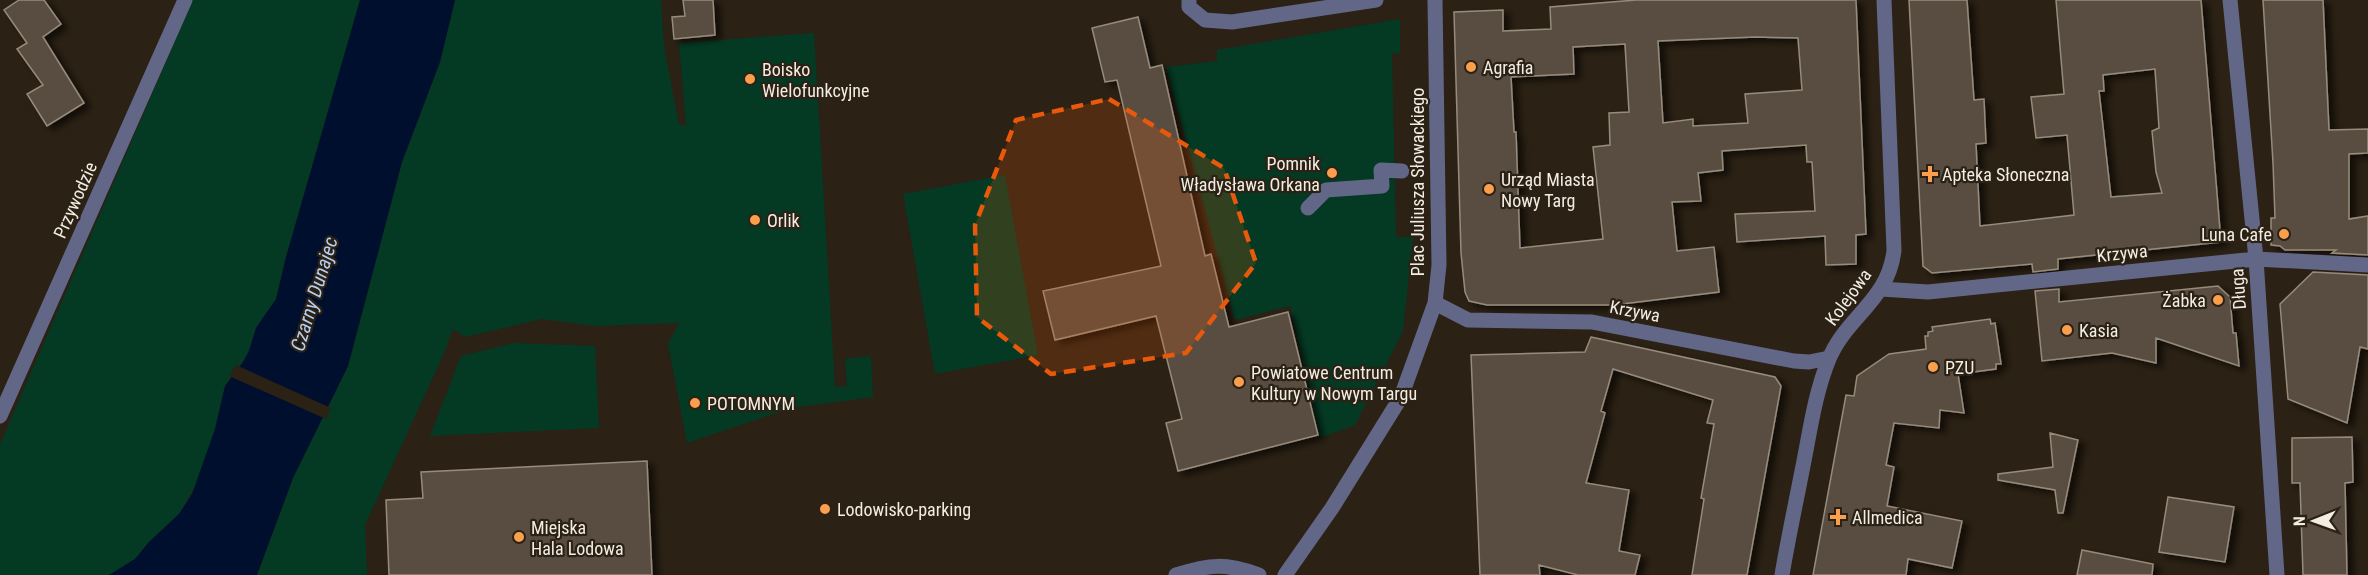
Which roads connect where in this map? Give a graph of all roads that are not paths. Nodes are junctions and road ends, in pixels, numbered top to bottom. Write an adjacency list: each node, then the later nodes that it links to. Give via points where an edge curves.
1 (185, 0): 14 (street, Przywodzie)
2 (1189, 0): 3 (street, via 1190,7 1205,20 1232,22)
3 (1376, 0)
4 (1435, 0): 12 (street, Plac Juliusza Słowackiego, via 1439,265)
5 (1884, 0): 11 (street, Kolejowa, via 1894,250 1892,268)
6 (2230, 0): 9 (street, Długa)
7 (1402, 171): 8 (street, via 1381,170 1382,186 1326,190)
8 (1308, 208)
9 (2256, 259): 10 (street, Krzywa); 11 (street, Krzywa, via 1928,292); 19 (street, Długa)
10 (2368, 265)
11 (1881, 290): 13 (street, Kolejowa)
12 (1435, 303): 13 (street, Krzywa, via 1468,320 1592,322 1794,361); 17 (street, Plac Juliusza Słowackiego, via 1401,397)
13 (1829, 358): 18 (street, Kolejowa, via 1814,410)
14 (0, 416)
15 (1176, 575): 16 (street, via 1204,566 1233,567)
16 (1259, 575)
17 (1285, 575)
18 (1782, 575)
19 (2277, 575)

